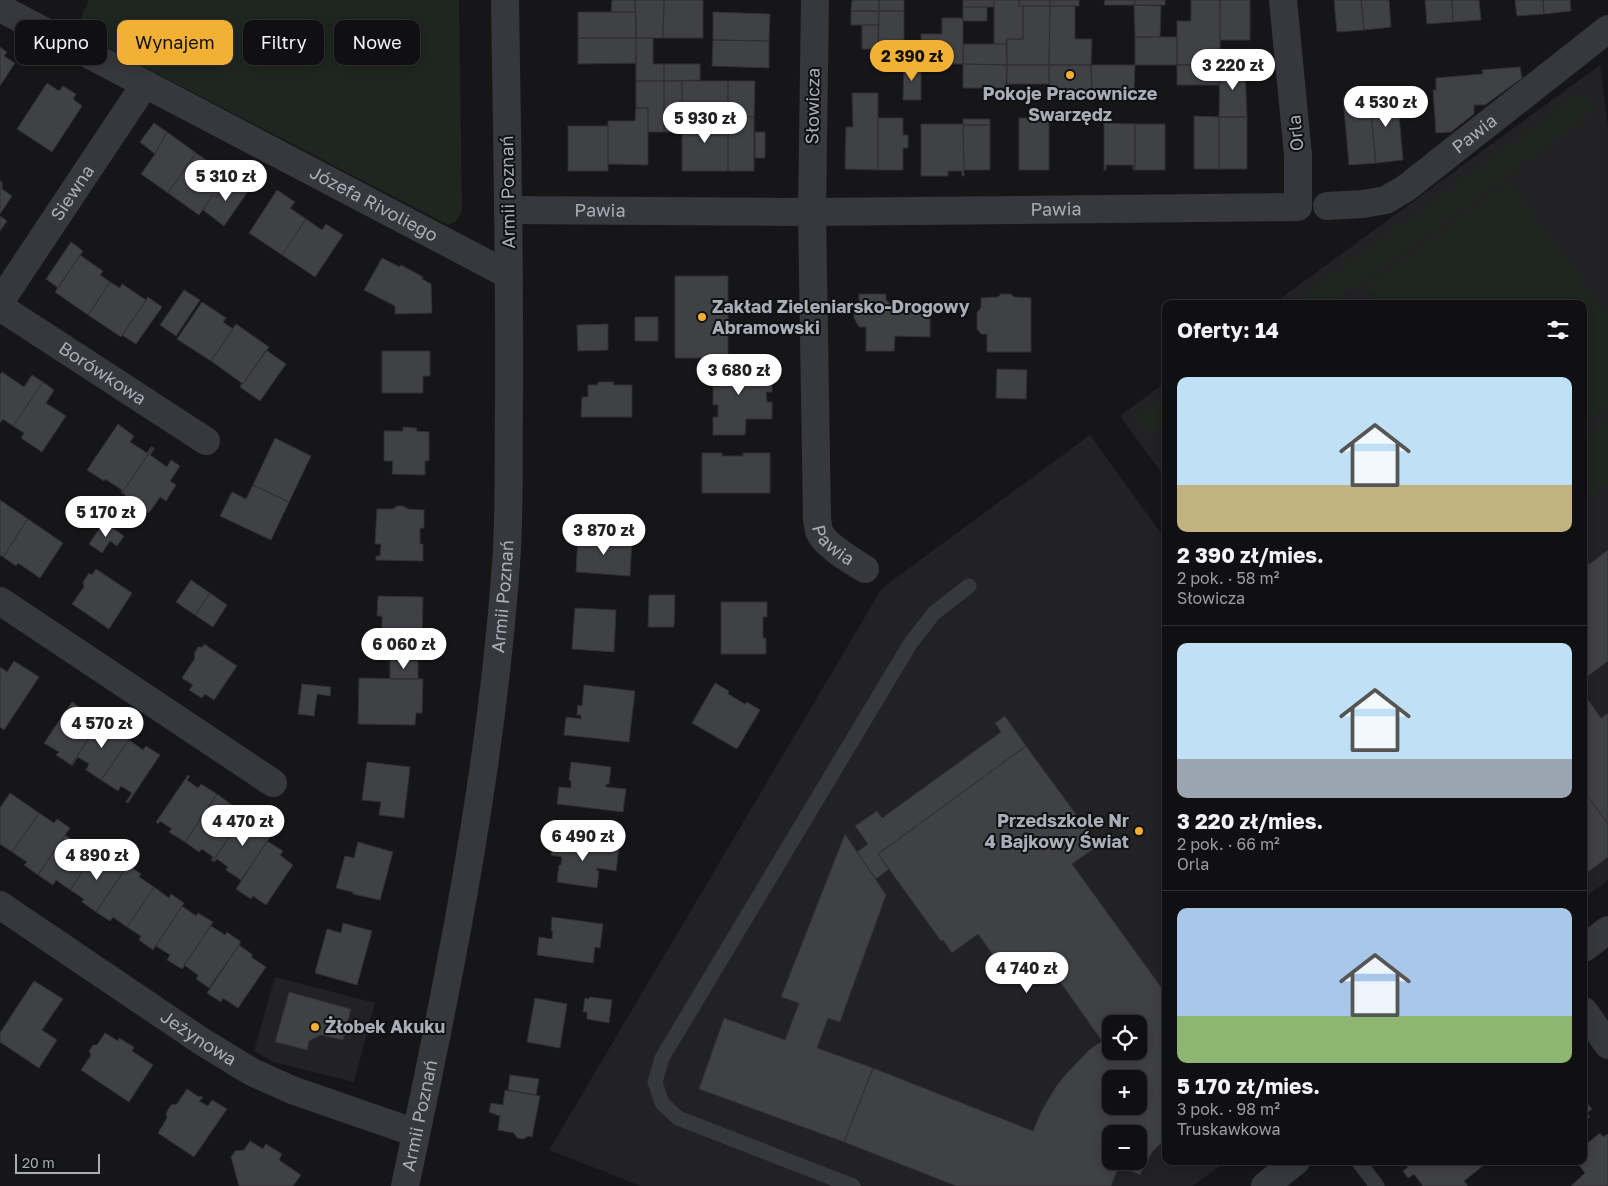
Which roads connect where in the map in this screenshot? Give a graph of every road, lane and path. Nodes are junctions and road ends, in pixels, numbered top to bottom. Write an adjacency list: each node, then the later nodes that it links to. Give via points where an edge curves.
1 (505, 0): 9 (street, Armii Poznań)
2 (814, 0): 10 (street, Słowicza)
3 (1283, 0): 8 (street, Orla, via 1298,155)
4 (0, 8): 6 (street, Józefa Rivoliego)
5 (1608, 29): 7 (street, Pawia, via 1400,192 1386,200)
6 (145, 84): 11 (street, Józefa Rivoliego); 12 (street, Siewna)
7 (1327, 206)
8 (1298, 208): 10 (street, Pawia)
9 (508, 210): 10 (street, Pawia); 11 (street, Armii Poznań)
10 (812, 212): 15 (street, Pawia, via 817,519 825,540)
11 (509, 274): 24 (street, Armii Poznań, via 507,526 500,640 467,870 442,1014)
12 (0, 302)
13 (0, 307): 14 (street, Borówkowa)
14 (206, 441)
15 (865, 569)
16 (969, 586): 28 (lane, via 934,613 910,644 662,1058 655,1082 662,1103 678,1118)
17 (0, 601): 18 (street)
18 (273, 783)
19 (0, 905): 24 (street, Jeżynowa, via 252,1072 292,1090)
20 (1608, 930): 21 (street)
21 (1587, 946)
22 (1587, 1015): 23 (street)
23 (1608, 1045)
24 (416, 1133): 27 (street, Armii Poznań)
25 (1291, 1165): 29 (street)
26 (1361, 1165): 30 (lane)
27 (405, 1186)
28 (853, 1186)
29 (1265, 1186)
30 (1377, 1186)

